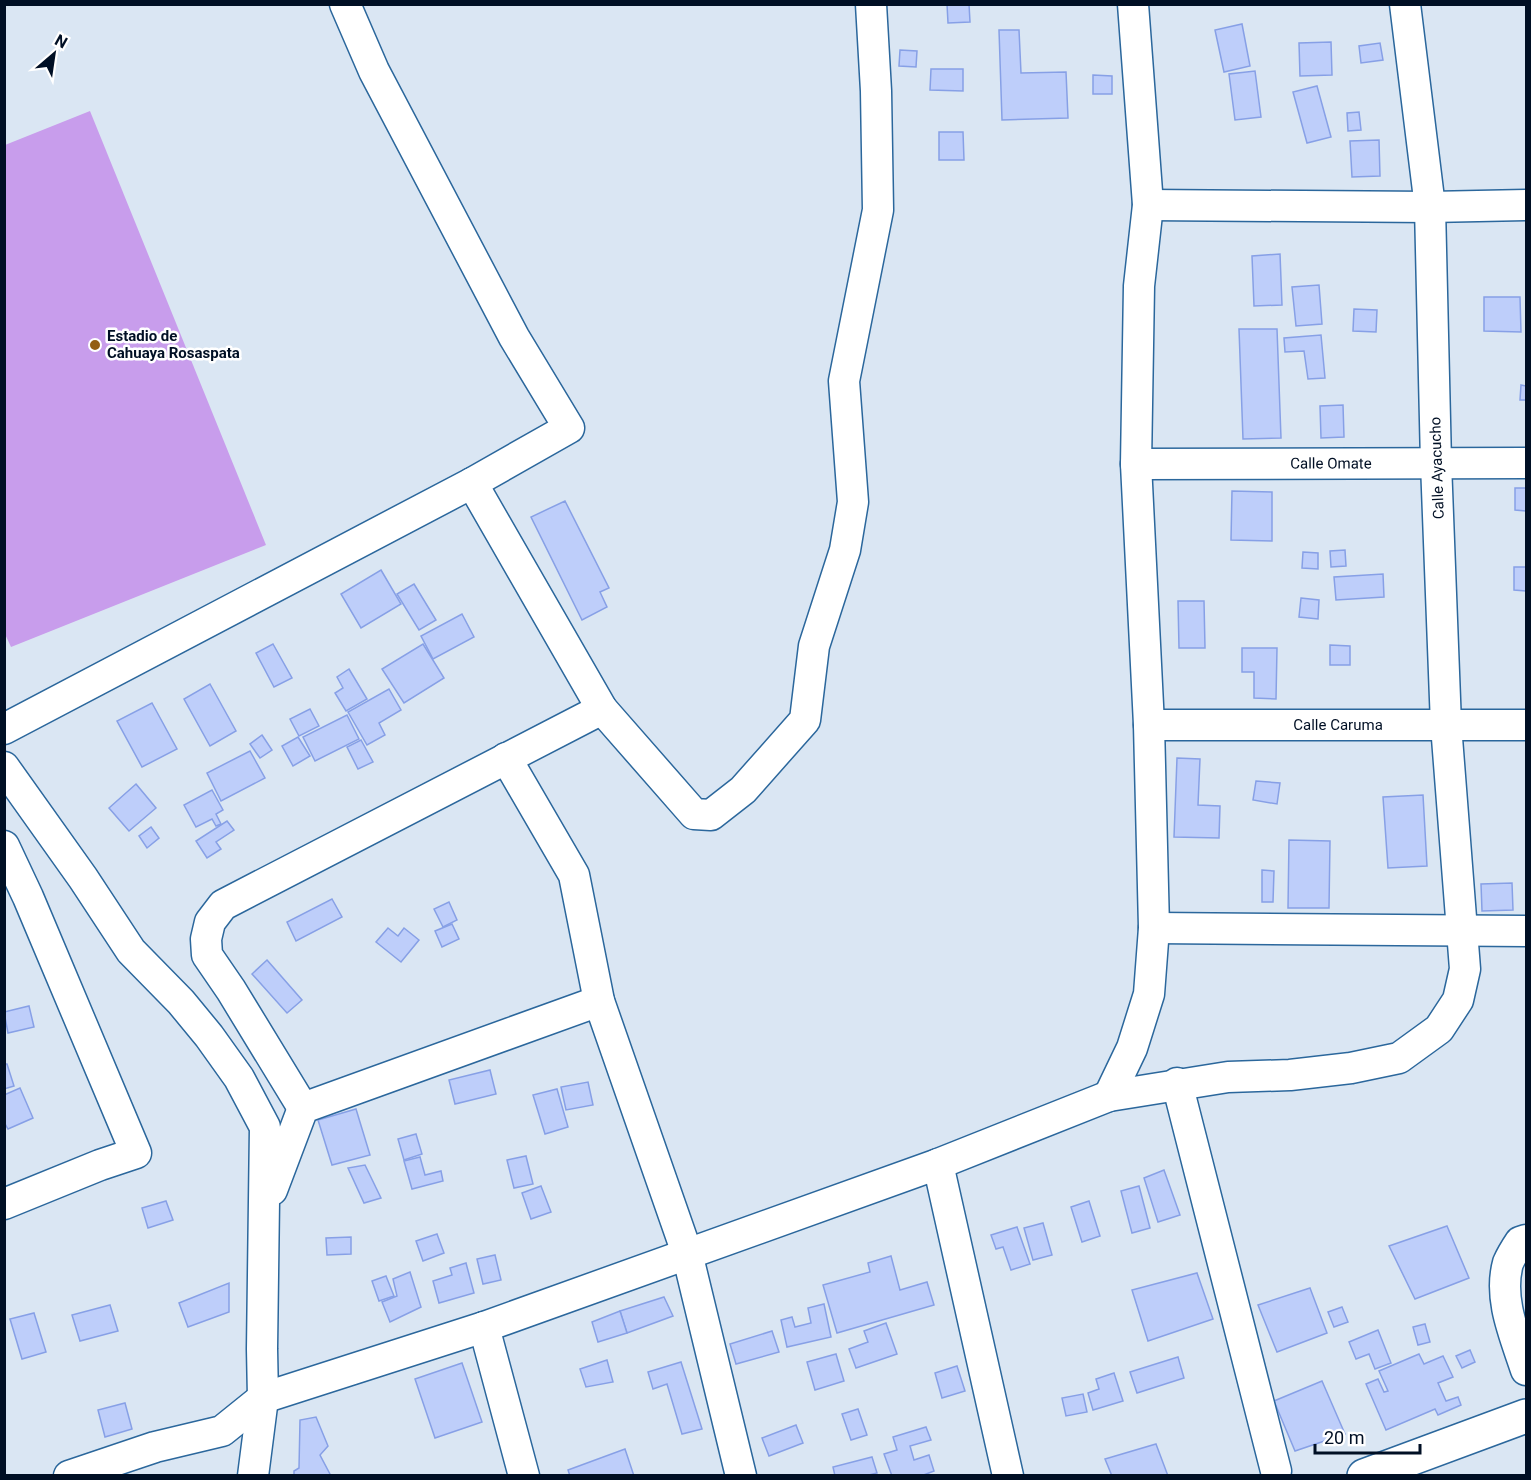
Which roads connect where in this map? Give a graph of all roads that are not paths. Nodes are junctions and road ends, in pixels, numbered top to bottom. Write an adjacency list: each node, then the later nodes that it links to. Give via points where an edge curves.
1 (345, 4): 11 (street, via 374,71 514,337 570,428)
2 (871, 4): 12 (street, via 878,210 844,381 853,502 845,550 814,646 805,720 743,790 711,815 702,815 694,814)
3 (1133, 4): 5 (street)
4 (1405, 4): 7 (street, Calle Ayacucho)
5 (1148, 205): 7 (street); 10 (street, via 1139,286)
6 (1527, 205): 7 (street)
7 (1430, 207): 8 (street, Calle Ayacucho)
8 (1436, 463): 9 (street, Calle Omate); 10 (street, Calle Omate); 13 (street, Calle Ayacucho)
9 (1527, 463)
10 (1136, 464): 15 (street)
11 (472, 483): 12 (street); 16 (street)
12 (602, 709): 17 (street)
13 (1446, 725): 14 (street, Calle Caruma); 15 (street, Calle Caruma); 22 (street, Calle Ayacucho)
14 (1527, 725)
15 (1149, 726): 21 (street)
16 (4, 729)
17 (507, 758): 24 (street, via 574,874); 27 (street, via 223,905 210,922 207,955)
18 (4, 767): 30 (street, via 131,951 181,1002 239,1078 266,1127)
19 (4, 846): 20 (street)
20 (16, 900): 29 (street, via 136,1153)
21 (1154, 928): 22 (street); 26 (street, via 1149,994 1132,1048)
22 (1463, 932): 23 (street); 25 (street, Calle Ayacucho, via 1465,969 1458,1000 1439,1029 1399,1058 1290,1075)
23 (1527, 932)
24 (599, 1001): 27 (street); 32 (street)
25 (1177, 1083): 26 (street, Calle Ayacucho); 37 (street)
26 (1109, 1096): 28 (street, Calle Ayacucho)
27 (303, 1108): 30 (street)
28 (938, 1164): 32 (street, Calle Ayacucho); 42 (street)
29 (4, 1204)
30 (266, 1206): 35 (street)
31 (1527, 1240): 34 (street, via 1520,1242 1509,1262 1505,1288 1508,1316)
32 (687, 1253): 33 (street, Calle Ayacucho); 41 (street)
33 (484, 1327): 35 (street, Calle Ayacucho); 40 (street)
34 (1527, 1370)
35 (264, 1398): 38 (street, via 222,1431 155,1447); 39 (street)
36 (1527, 1416): 43 (main road)
37 (1276, 1471)
38 (69, 1476)
39 (254, 1476)
40 (524, 1476)
41 (741, 1476)
42 (1008, 1476)
43 (1364, 1476)

